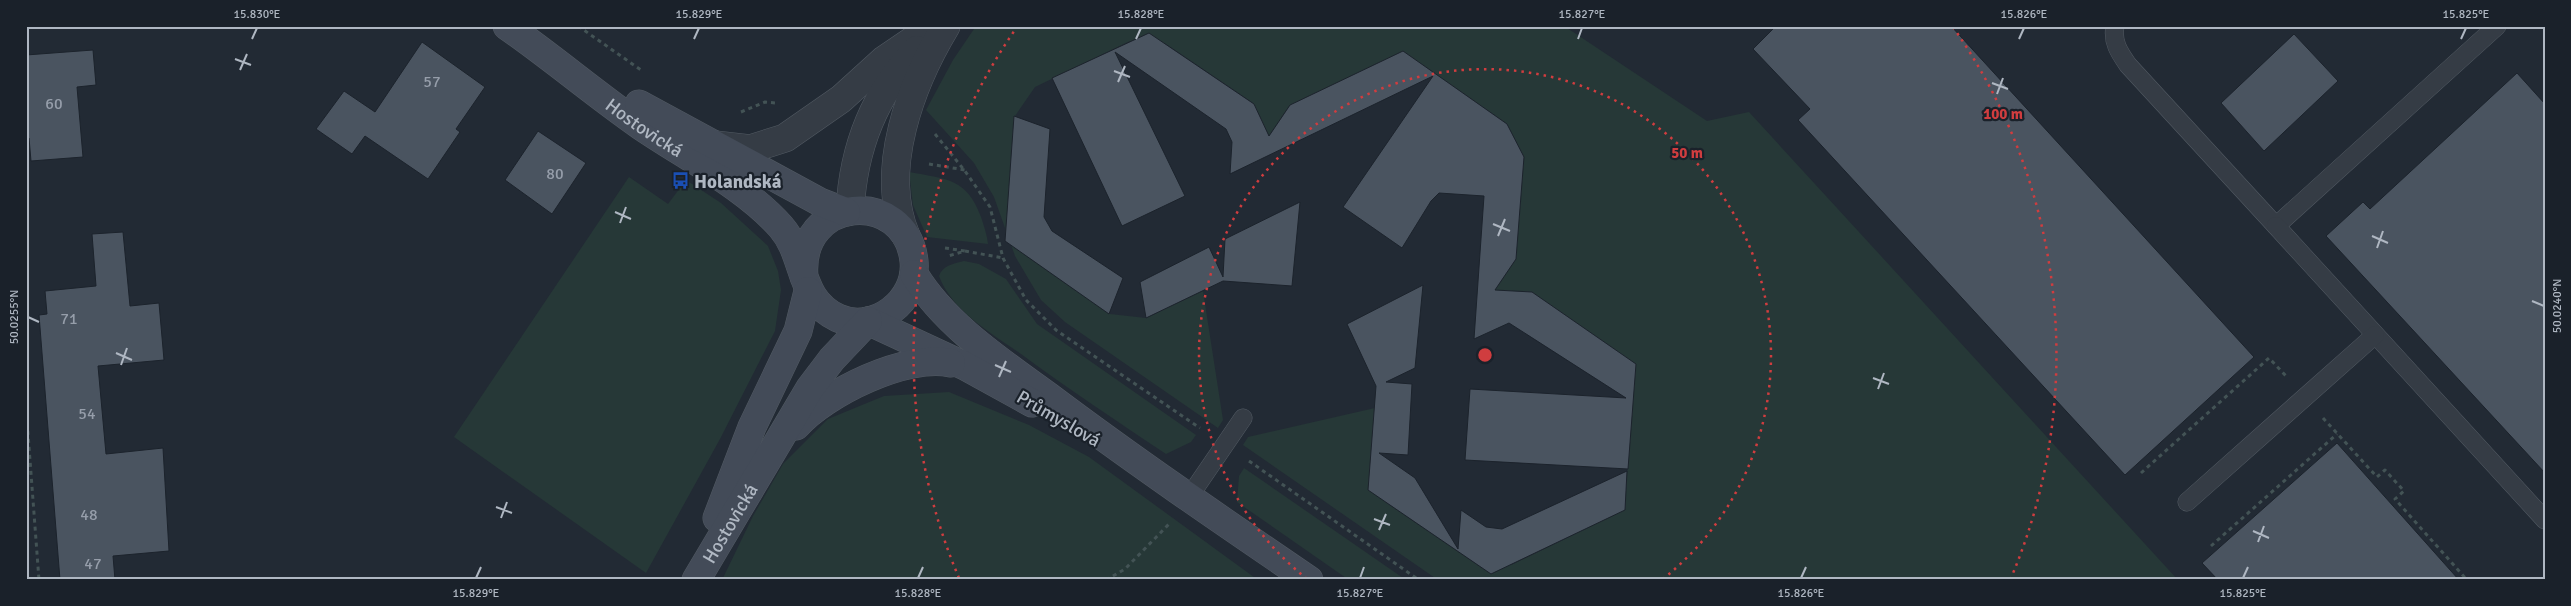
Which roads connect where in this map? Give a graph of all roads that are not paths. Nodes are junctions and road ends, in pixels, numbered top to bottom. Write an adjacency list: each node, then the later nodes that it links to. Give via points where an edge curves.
1 (934, 26): 7 (street, via 884,60 841,99 785,138 750,149)
2 (941, 26): 8 (street, via 906,62 879,101 857,152)
3 (946, 26): 10 (street, via 932,51 902,128 897,170 898,208)
4 (2115, 26): 9 (lane, via 2113,36 2128,65)
5 (2497, 26): 9 (lane)
6 (510, 28): 7 (main road, Hostovická); 12 (main road, Hostovická, via 598,96 723,180 770,217 790,238)
7 (710, 144): 8 (main road, Hostovická, via 820,202)
8 (848, 211): 10 (main road, Hostovická, via 873,212 886,218); 12 (main road, Hostovická, via 815,230 804,253)
9 (2276, 226): 14 (lane)
10 (906, 236): 11 (main road, Hostovická, via 913,254)
11 (914, 274): 13 (main road, Hostovická, via 899,305 880,318); 18 (main road, Průmyslová, via 935,304 980,344)
12 (806, 284): 13 (main road, Hostovická, via 827,312 840,319); 22 (main road, Hostovická, via 798,331 752,427)
13 (868, 321): 15 (main road, Průmyslová); 17 (main road, Hostovická, via 820,373)
14 (2374, 335): 20 (lane); 21 (lane)
15 (965, 366): 17 (main road, via 943,361 914,362 852,386 831,397 800,421); 18 (main road, Průmyslová)
16 (1243, 418): 19 (lane)
17 (769, 457): 22 (main road, Hostovická)
18 (1140, 464): 19 (main road, Průmyslová)
19 (1189, 497): 23 (main road, Průmyslová)
20 (2187, 502)
21 (2545, 520)
22 (694, 580)
23 (1309, 580)

